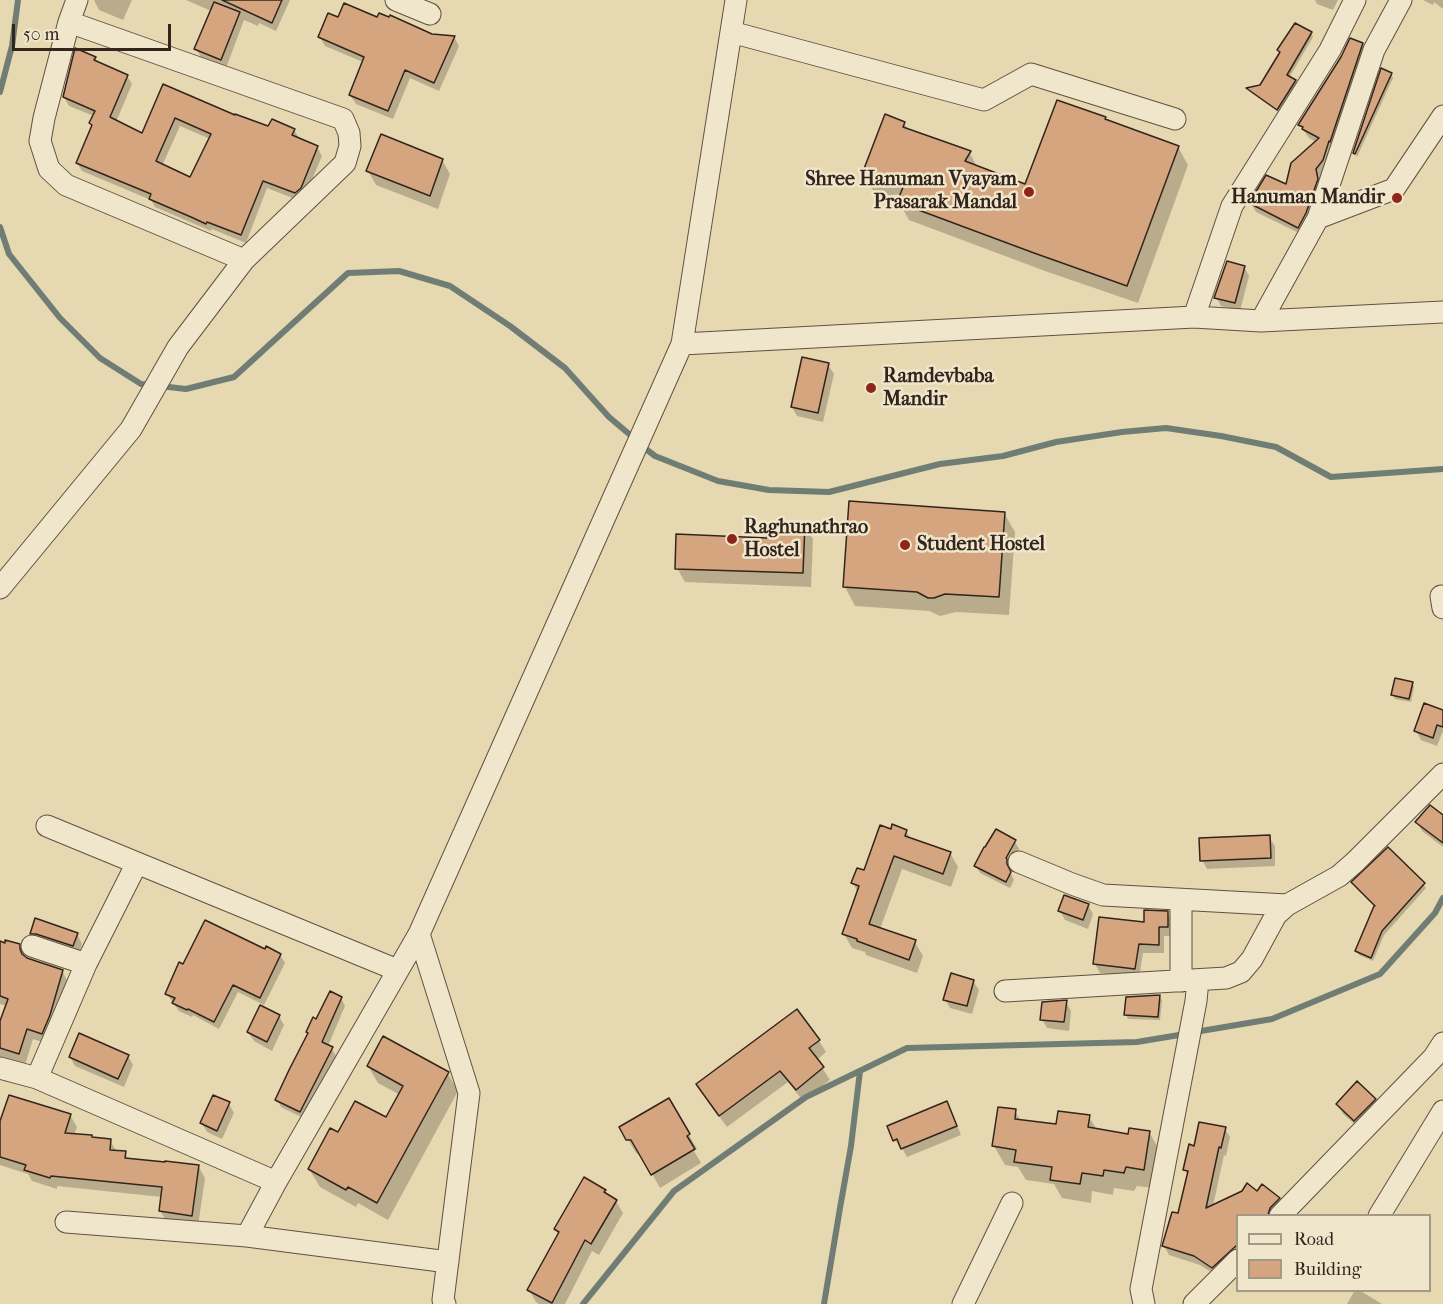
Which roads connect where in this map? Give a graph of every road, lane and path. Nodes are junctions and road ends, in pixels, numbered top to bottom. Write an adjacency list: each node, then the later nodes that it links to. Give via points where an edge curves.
1 (77, 0): 7 (street)
2 (396, 0): 6 (street)
3 (736, 0): 8 (street)
4 (1355, 0): 14 (street, via 1330,50 1232,206)
5 (1401, 0): 11 (street, via 1374,50)
6 (430, 14)
7 (69, 22): 12 (street, via 40,141 50,169 66,185); 12 (street, via 343,119 350,146 345,163)
8 (730, 32): 10 (street, via 984,100 1031,74); 16 (street)
9 (1443, 116): 11 (street, via 1394,189)
10 (1175, 119)
11 (1318, 218): 15 (street)
12 (244, 260): 17 (street, via 178,347 132,429)
13 (1443, 312): 15 (street)
14 (1194, 316): 15 (street); 16 (street)
15 (1261, 321)
16 (682, 344): 24 (street)
17 (0, 588)
18 (1443, 774): 23 (street, via 1339,876)
19 (47, 826): 21 (street)
20 (1019, 862): 22 (street, via 1103,895)
21 (136, 863): 26 (street); 27 (street)
22 (1181, 900): 23 (street); 28 (street)
23 (1287, 905): 28 (street, via 1276,915 1241,972 1226,978)
24 (419, 934): 27 (street); 40 (street, via 469,1093)
25 (32, 946): 26 (street)
26 (87, 964): 32 (street)
27 (397, 970): 34 (street)
28 (1189, 980): 29 (street); 44 (street, via 1196,1001 1141,1289)
29 (1005, 991)
30 (1443, 1043): 36 (street, via 1434,1057)
31 (0, 1068): 32 (street)
32 (37, 1078): 34 (street)
33 (1443, 1111): 37 (street)
34 (276, 1182): 39 (street)
35 (1012, 1203): 43 (street)
36 (1281, 1214)
37 (1380, 1214)
38 (66, 1222): 39 (street)
39 (247, 1236): 40 (street)
40 (448, 1262): 42 (street, via 443,1300)
41 (1236, 1262): 45 (street)
42 (446, 1304)
43 (963, 1304)
44 (1144, 1304)
45 (1194, 1304)

